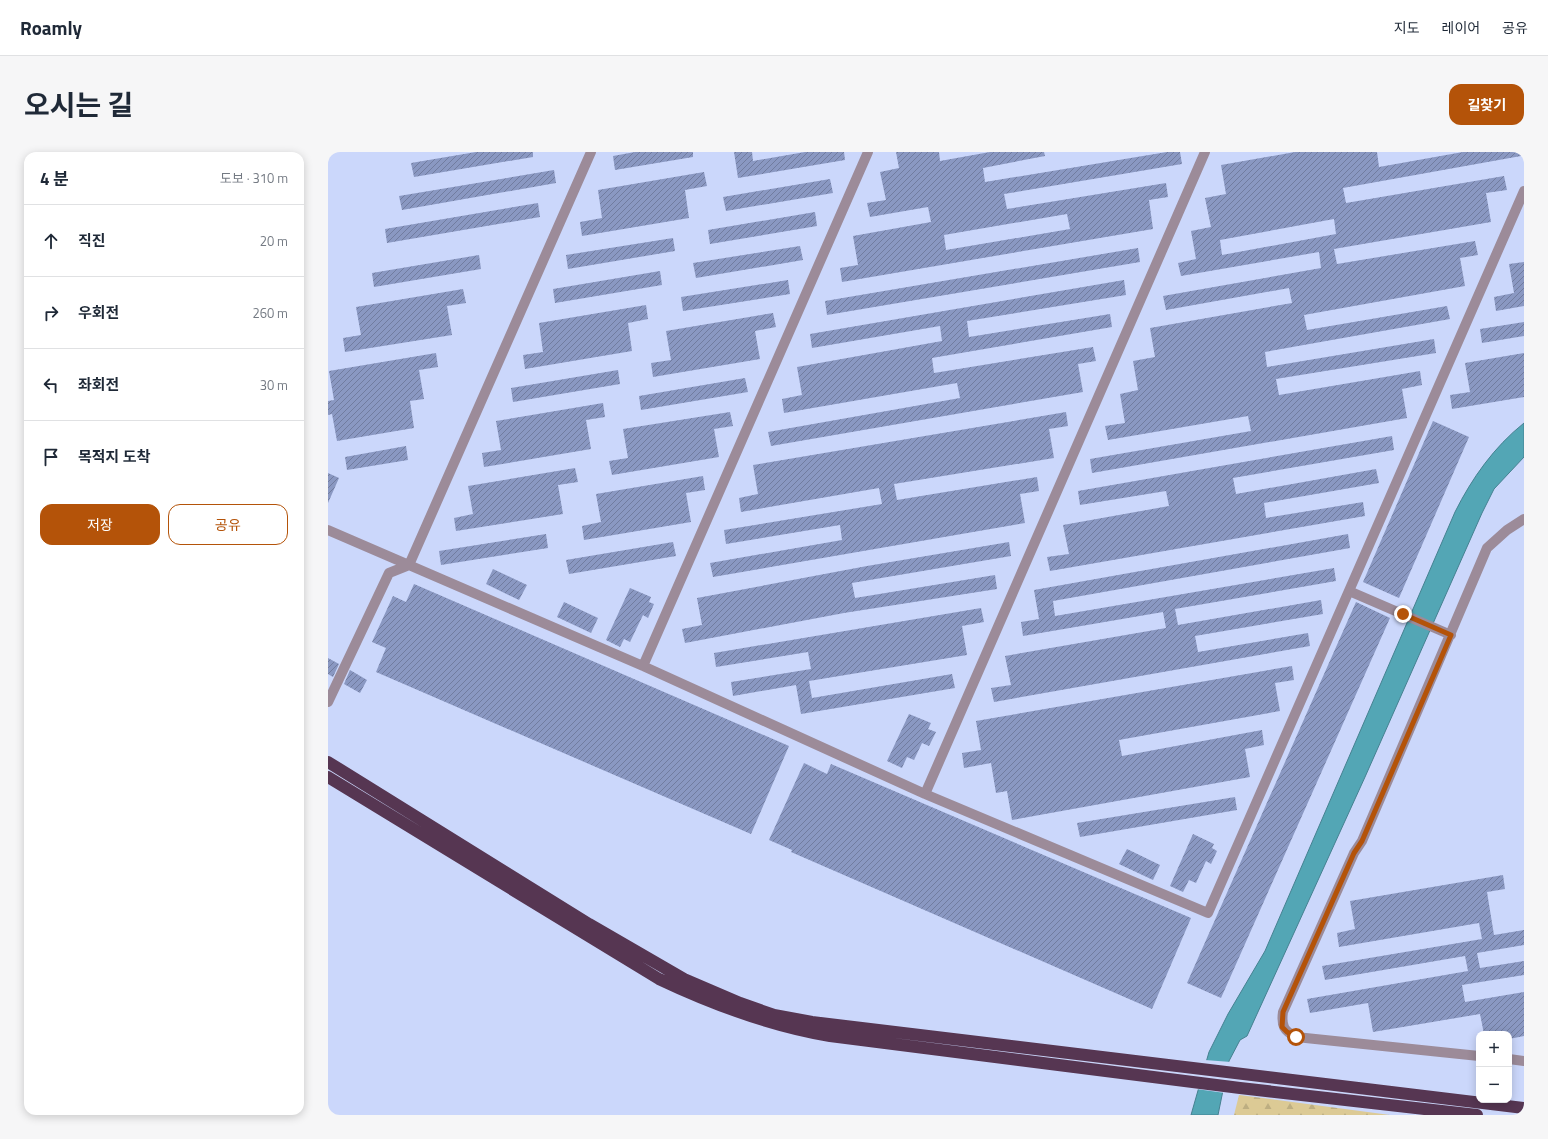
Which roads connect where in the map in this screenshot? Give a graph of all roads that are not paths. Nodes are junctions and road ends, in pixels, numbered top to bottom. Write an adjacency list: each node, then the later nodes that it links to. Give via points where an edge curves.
1 (591, 152): 7 (lane)
2 (868, 152): 10 (lane)
3 (1205, 152): 14 (lane)
4 (1524, 191): 8 (lane)
5 (1524, 519): 9 (lane, via 1487,548)
6 (328, 530): 7 (lane)
7 (409, 565): 10 (lane); 11 (lane, via 390,573)
8 (1349, 591): 9 (lane); 14 (lane, via 1208,913)
9 (1451, 635): 15 (lane, via 1362,841 1354,853 1283,1012 1282,1027 1296,1037)
10 (643, 666): 14 (lane)
11 (328, 702)
12 (328, 762): 18 (highway, via 589,924 684,979 774,1015 812,1022)
13 (328, 777): 19 (highway, via 659,979 705,1001 773,1025 830,1036)
14 (925, 794)
15 (1476, 1056)
16 (1512, 1059): 17 (lane)
17 (1524, 1061)
18 (1524, 1108)
19 (1477, 1115)

